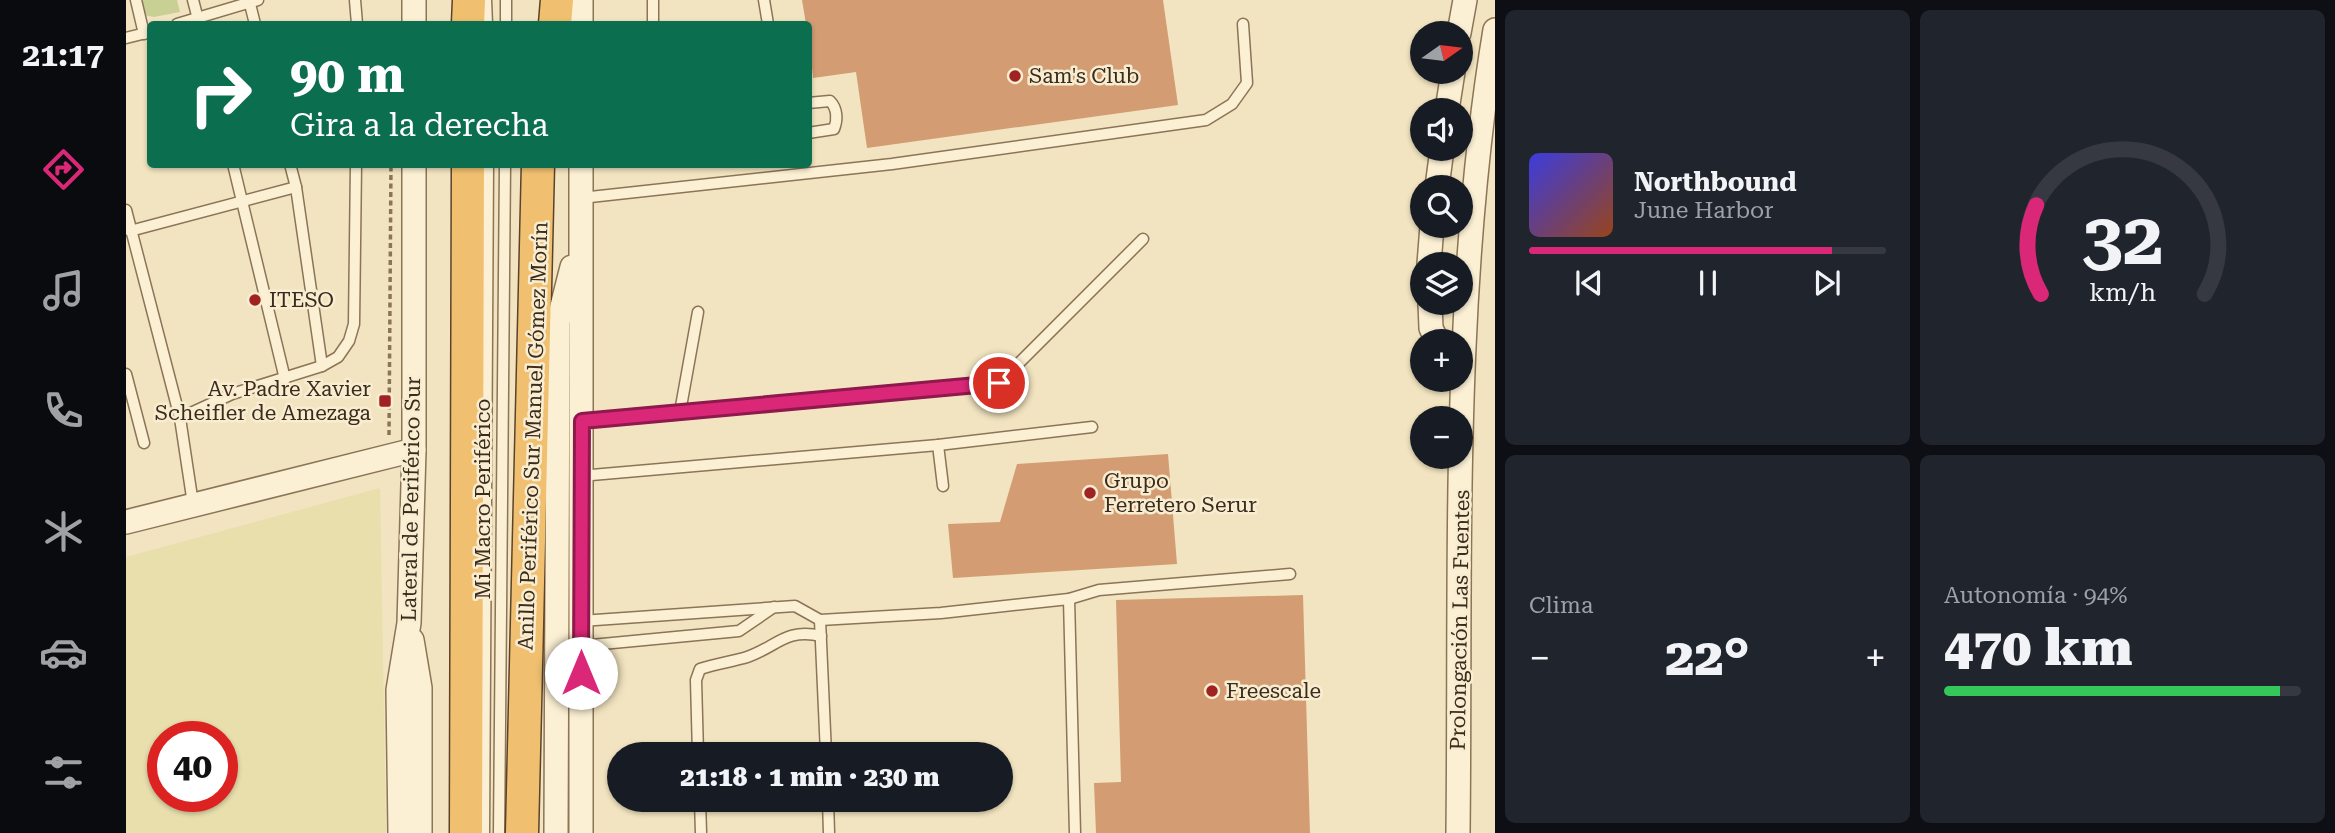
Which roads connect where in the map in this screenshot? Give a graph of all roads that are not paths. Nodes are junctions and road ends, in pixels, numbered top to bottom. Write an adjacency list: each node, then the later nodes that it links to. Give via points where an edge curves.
1 (136, 0): 31 (lane)
2 (193, 0): 15 (lane)
3 (355, 0): 18 (lane)
4 (414, 0): 19 (street)
5 (468, 0): 20 (highway)
6 (485, 0): 21 (lane)
7 (506, 0): 22 (lane)
8 (535, 0): 23 (highway)
9 (557, 0): 24 (highway)
10 (581, 0): 25 (street)
11 (653, 0): 26 (lane)
12 (764, 0): 27 (lane)
13 (1465, 0): 28 (street)
14 (252, 1): 16 (lane); 17 (lane)
15 (198, 21)
16 (201, 21)
17 (255, 21)
18 (357, 21)
19 (414, 21)
20 (468, 21)
21 (487, 21)
22 (506, 21)
23 (535, 21)
24 (555, 21)
25 (581, 21)
26 (653, 21)
27 (768, 21)
28 (1461, 21)
29 (1243, 24): 45 (lane, via 1247,83 1232,104 1206,120 892,164)
30 (1495, 30): 56 (street, Prolongación Las Fuentes, via 1482,111)
31 (147, 33): 32 (lane)
32 (126, 38)
33 (812, 103): 34 (lane, via 830,101 837,122 829,131)
34 (812, 133)
35 (234, 168): 46 (lane)
36 (291, 168): 44 (lane)
37 (356, 168): 52 (lane, via 354,324 338,357)
38 (414, 168): 63 (street, Lateral de Periférico Sur)
39 (468, 168): 83 (highway)
40 (488, 168): 84 (lane, Mi Macro Periférico)
41 (505, 168): 85 (lane, Mi Macro Periférico)
42 (540, 168): 86 (highway, Anillo Periférico Sur Manuel Gómez Morín)
43 (581, 168): 45 (street)
44 (296, 187): 46 (lane); 52 (lane)
45 (581, 198): 49 (street)
46 (242, 200): 48 (lane); 54 (lane)
47 (126, 210): 48 (lane)
48 (130, 231): 58 (lane)
49 (580, 238): 59 (street); 87 (street, via 558,322)
50 (1143, 239): 57 (lane, via 999,383)
51 (698, 312): 57 (lane)
52 (322, 366): 54 (lane)
53 (126, 374): 61 (lane)
54 (285, 379): 58 (lane, via 232,394)
55 (1457, 392): 56 (street)
56 (1462, 406)
57 (680, 412): 59 (lane)
58 (180, 418): 67 (lane)
59 (582, 421): 65 (street)
60 (1093, 427): 62 (lane)
61 (144, 443)
62 (938, 445): 65 (lane); 66 (lane)
63 (414, 450): 67 (street); 74 (street, Lateral de Periférico Sur)
64 (1461, 469): 92 (street, Prolongación Las Fuentes)
65 (580, 476): 73 (street)
66 (943, 486)
67 (193, 505): 68 (street)
68 (126, 522)
69 (1290, 574): 70 (lane, via 1098,590)
70 (1069, 599): 72 (lane); 91 (lane)
71 (775, 606): 72 (lane, via 795,606); 73 (lane); 76 (lane, via 739,631)
72 (820, 620): 75 (lane)
73 (581, 621): 76 (street)
74 (409, 623): 81 (street, Lateral de Periférico Sur, via 398,690); 82 (street, via 420,688)
75 (821, 636): 77 (lane, via 795,633 760,652 700,669 696,680); 78 (lane)
76 (581, 646): 88 (street)
77 (698, 742)
78 (825, 742)
79 (700, 812): 89 (lane)
80 (829, 812): 90 (lane)
81 (400, 833)
82 (420, 833)
83 (466, 833)
84 (484, 833)
85 (499, 833)
86 (522, 833)
87 (556, 833)
88 (581, 833)
89 (701, 833)
90 (830, 833)
91 (1075, 833)
92 (1458, 833)

